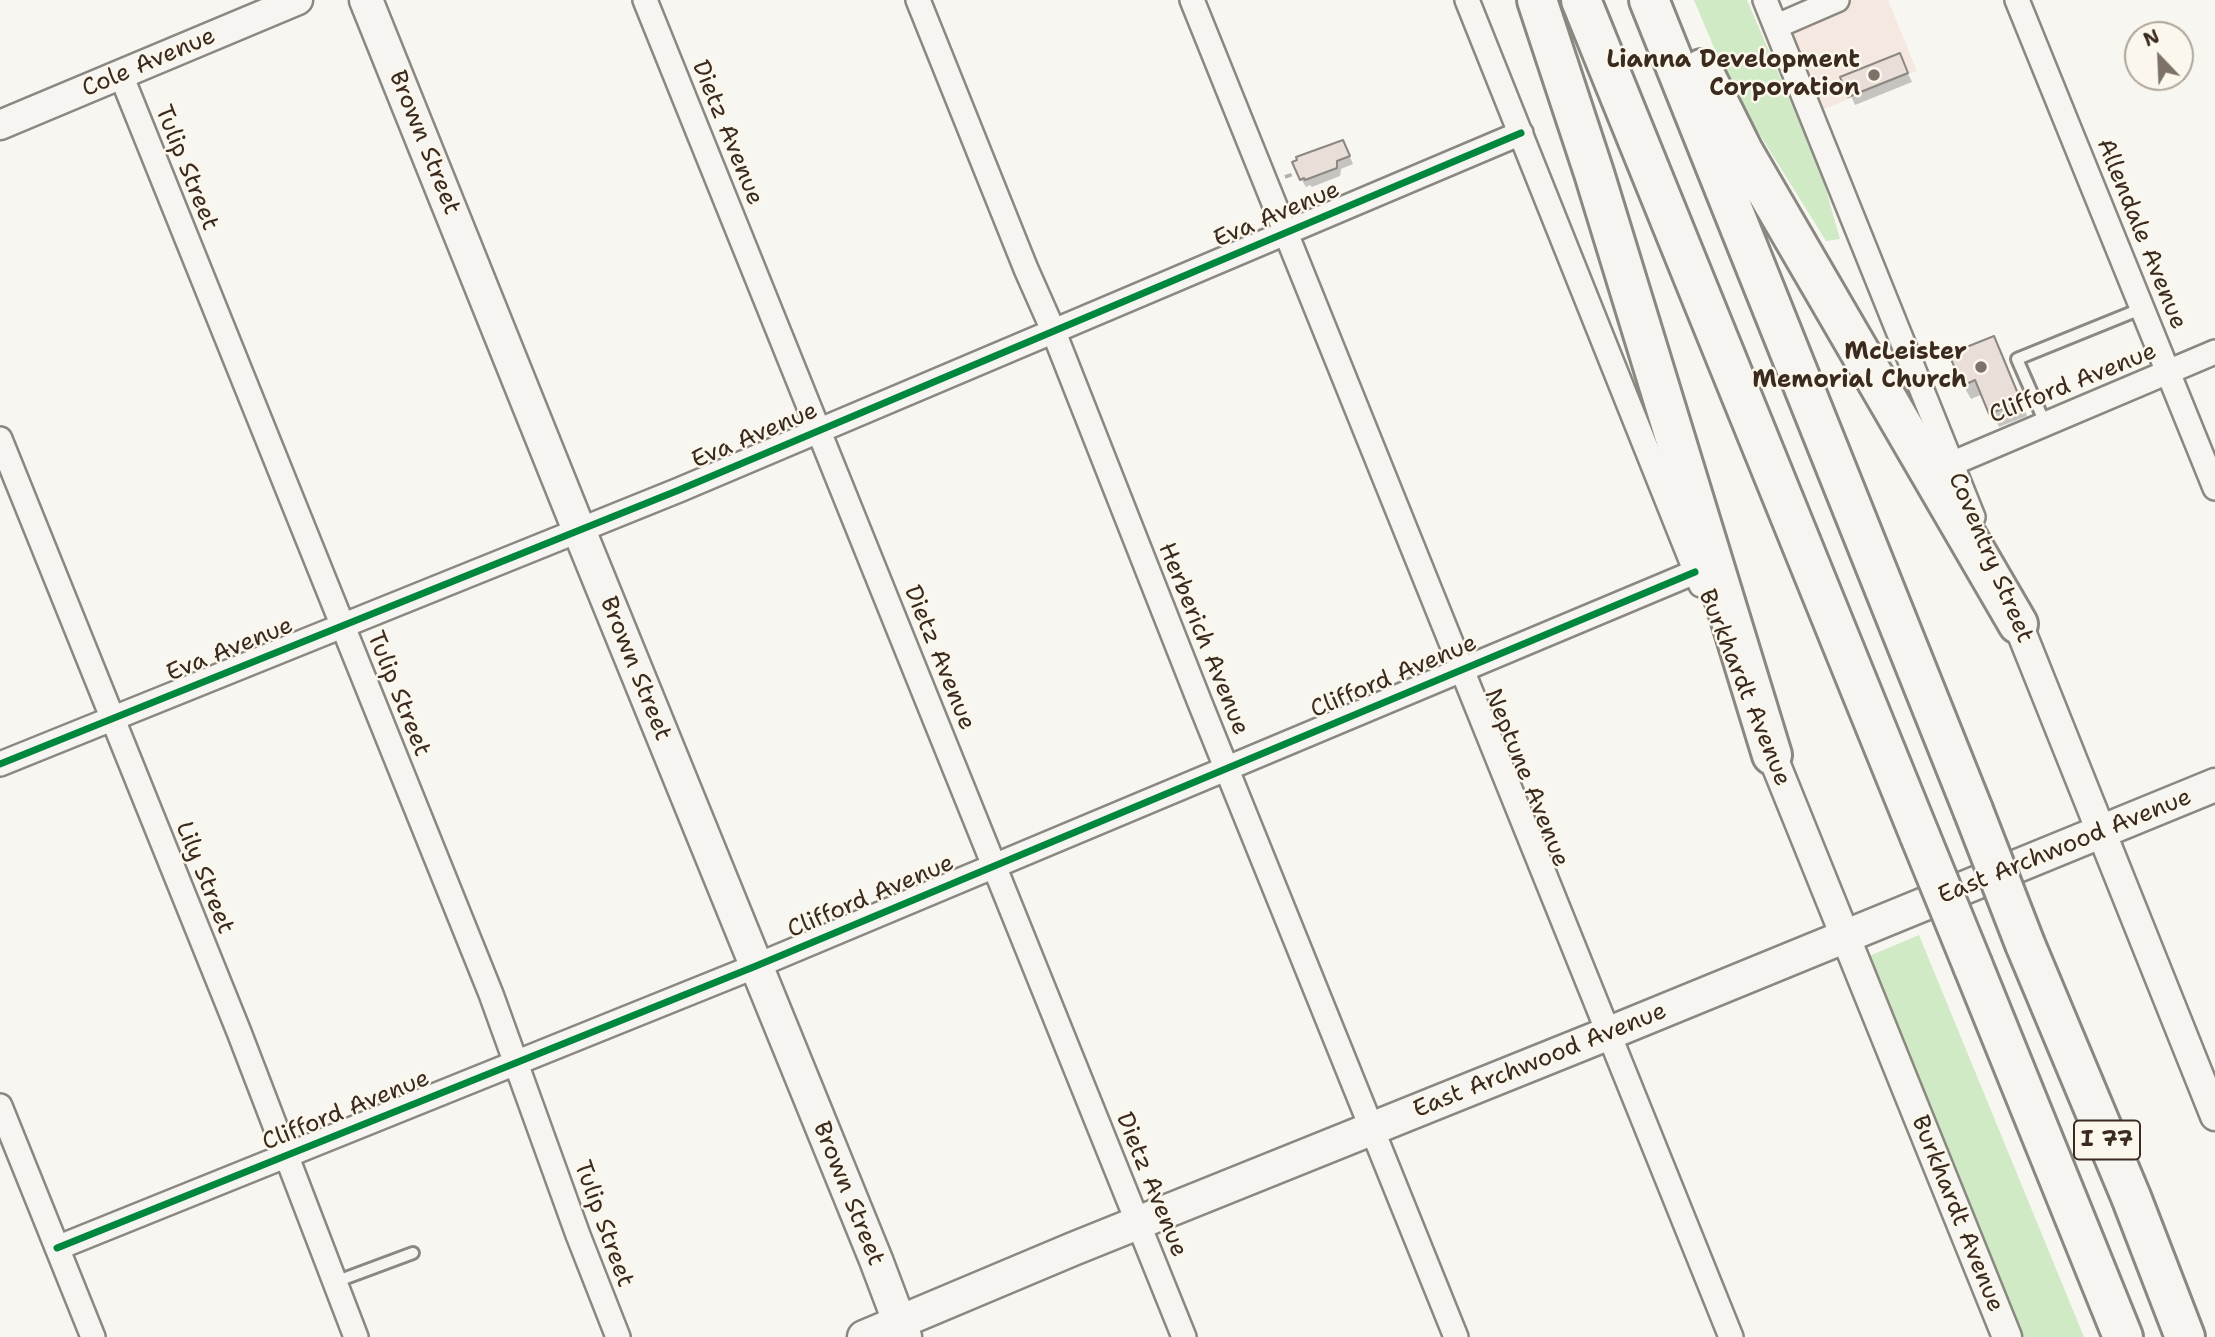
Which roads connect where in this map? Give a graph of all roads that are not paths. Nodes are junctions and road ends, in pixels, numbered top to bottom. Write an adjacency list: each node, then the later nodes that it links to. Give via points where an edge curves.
1 (298, 0): 15 (street, Cole Avenue)
2 (366, 0): 28 (main road, Brown Street)
3 (645, 0): 24 (street, Dietz Avenue)
4 (918, 0): 20 (street, Herberich Avenue)
5 (1192, 0): 18 (street, Neptune Avenue)
6 (1467, 0): 17 (street, Burkhardt Avenue)
7 (1537, 0): 34 (highway)
8 (1581, 0): 61 (highway, I 77, bridge)
9 (1649, 0): 62 (highway, I 77, bridge)
10 (1670, 0): 30 (highway, via 1743,151)
11 (1765, 0): 14 (street, Coventry Street)
12 (1837, 0): 14 (street)
13 (2017, 0): 19 (street, Allendale Avenue)
14 (1777, 26): 26 (street, Coventry Street)
15 (121, 75): 16 (street, Cole Avenue); 31 (street, Tulip Street)
16 (0, 125)
17 (1521, 133): 18 (street, Eva Avenue); 29 (street, Burkhardt Avenue)
18 (1285, 232): 20 (street, Eva Avenue); 32 (street, Neptune Avenue)
19 (2143, 308): 22 (street, Allendale Avenue); 23 (lane, via 2017,359)
20 (1053, 330): 24 (street, Eva Avenue); 36 (street, Herberich Avenue)
21 (2215, 352): 22 (street, Clifford Avenue)
22 (2169, 373): 23 (street, Clifford Avenue); 27 (street, Allendale Avenue)
23 (2045, 423): 26 (street, Clifford Avenue)
24 (819, 430): 28 (street, Eva Avenue); 39 (street, Dietz Avenue)
25 (0, 439): 33 (street, Lily Street)
26 (1951, 464): 30 (street, Coventry Street)
27 (2215, 488)
28 (579, 530): 31 (street, Eva Avenue); 41 (main road, Brown Street)
29 (1695, 572): 32 (street, Clifford Avenue); 34 (street, Burkhardt Avenue)
30 (2018, 624): 38 (street, Coventry Street)
31 (342, 626): 33 (street, Eva Avenue); 43 (street, Tulip Street)
32 (1461, 670): 36 (street, Clifford Avenue); 42 (street, Neptune Avenue)
33 (112, 720): 35 (street, Eva Avenue); 47 (street, Lily Street)
34 (1772, 755): 40 (street, Burkhardt Avenue)
35 (0, 764)
36 (1227, 768): 39 (street, Clifford Avenue); 46 (street, Herberich Avenue)
37 (2215, 785): 38 (main road, East Archwood Avenue)
38 (2101, 833): 40 (main road, East Archwood Avenue); 45 (street, Coventry Street)
39 (993, 866): 41 (street, Clifford Avenue); 48 (street, Dietz Avenue)
40 (1843, 936): 42 (main road, East Archwood Avenue); 60 (street, Burkhardt Avenue)
41 (756, 966): 43 (street, Clifford Avenue); 52 (main road, Brown Street)
42 (1607, 1034): 46 (main road, East Archwood Avenue); 59 (street, Neptune Avenue)
43 (517, 1064): 47 (street, Clifford Avenue); 55 (street, Tulip Street)
44 (0, 1107): 49 (street)
45 (2215, 1116)
46 (1372, 1130): 48 (main road, East Archwood Avenue); 58 (street, Herberich Avenue)
47 (287, 1154): 49 (street, Clifford Avenue); 51 (street, Lily Street)
48 (1138, 1225): 52 (main road, East Archwood Avenue); 57 (street, Dietz Avenue)
49 (57, 1248): 53 (street)
50 (413, 1254): 51 (lane)
51 (335, 1282): 54 (street, Lily Street)
52 (902, 1330): 56 (main road, East Archwood Avenue)
53 (93, 1337)
54 (356, 1337)
55 (618, 1337)
56 (864, 1337)
57 (1184, 1337)
58 (1456, 1337)
59 (1731, 1337)
60 (2007, 1337)
61 (2123, 1337)
62 (2185, 1337)

